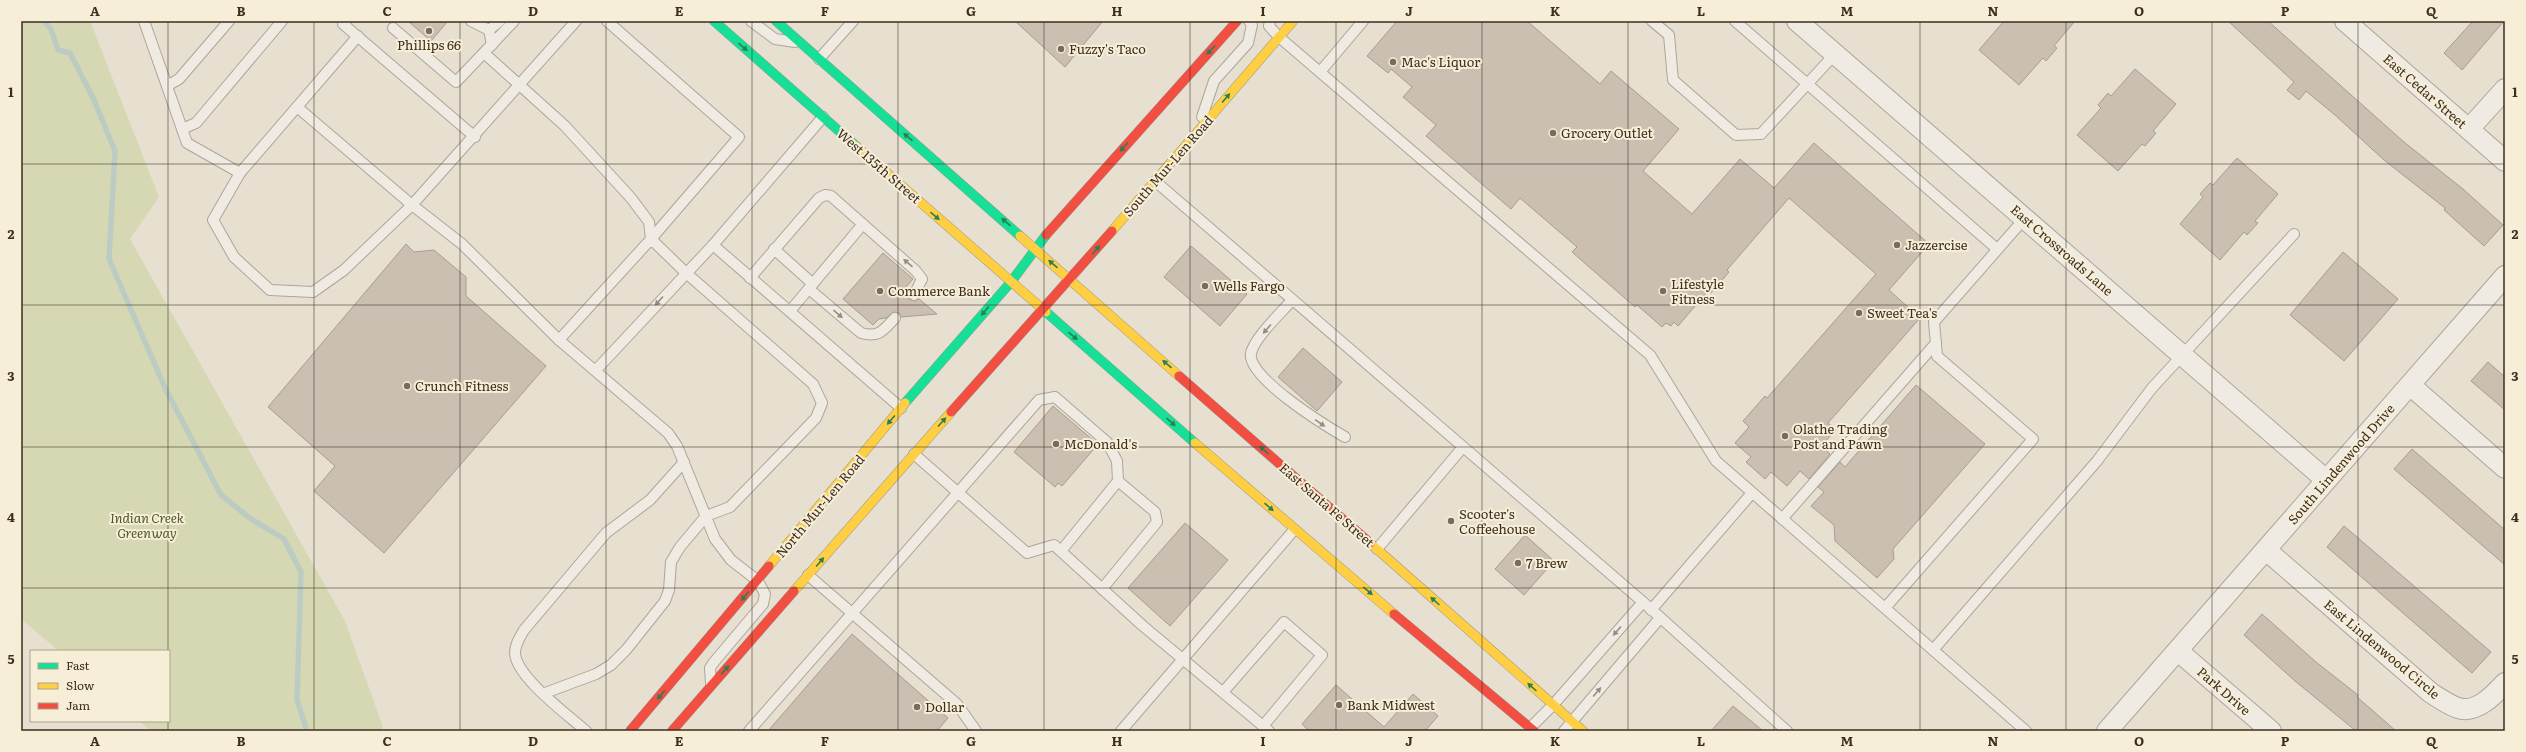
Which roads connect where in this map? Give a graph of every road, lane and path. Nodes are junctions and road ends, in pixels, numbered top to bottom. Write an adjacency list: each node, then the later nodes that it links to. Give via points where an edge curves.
1 (144, 21): 35 (lane)
2 (229, 21): 35 (lane, via 179,79)
3 (282, 21): 39 (lane, via 196,123)
4 (346, 21): 25 (lane, via 343,24)
5 (471, 21): 23 (lane)
6 (500, 21): 23 (lane)
7 (514, 21): 28 (lane)
8 (576, 21): 34 (lane)
9 (607, 21): 50 (lane, via 740,137)
10 (714, 21): 38 (main road, West 135th Street, one-way to 38)
11 (751, 21): 27 (lane, via 775,39)
12 (776, 21): 27 (main road)
13 (853, 21): 31 (lane)
14 (1236, 21): 52 (main road, one-way to 52)
15 (1250, 21): 41 (lane, via 1252,25 1248,43 1214,81)
16 (1270, 21): 26 (lane, via 1269,26)
17 (1293, 21): 26 (main road, South Mur-Len Road)
18 (1363, 21): 32 (lane)
19 (1652, 21): 33 (lane, via 1669,36 1673,80 1736,135 1761,134)
20 (1735, 21): 33 (lane)
21 (1797, 21): 30 (street, East Crossroads Lane)
22 (2345, 21): 40 (street, East Cedar Street)
23 (489, 26): 28 (lane)
24 (393, 28): 29 (lane, via 456,82)
25 (358, 36): 37 (lane); 42 (lane)
26 (1279, 37): 32 (lane); 41 (main road, South Mur-Len Road, one-way to 26)
27 (800, 42): 31 (main road)
28 (492, 45): 29 (lane)
29 (484, 53): 34 (lane)
30 (1835, 54): 33 (lane); 47 (street, East Crossroads Lane)
31 (819, 59): 52 (main road, one-way to 31)
32 (1320, 72): 80 (lane, via 1650,355 1716,461)
33 (1808, 83): 53 (lane)
34 (519, 85): 42 (lane); 50 (lane, via 565,126 631,198 648,222)
35 (167, 86): 39 (lane)
36 (2505, 89): 40 (street)
37 (297, 107): 44 (lane); 46 (lane)
38 (824, 117): 51 (lane); 59 (main road, West 135th Street, one-way to 59)
39 (182, 129): 44 (lane, via 187,143)
40 (2469, 130): 43 (street, East Cedar Street)
41 (1197, 132): 45 (main road, South Mur-Len Road)
42 (474, 137): 46 (lane)
43 (2505, 161)
44 (240, 173): 46 (lane, via 213,220 234,257 270,290 313,292 344,270)
45 (1155, 181): 58 (main road, South Mur-Len Road, one-way to 45); 62 (lane)
46 (412, 205): 66 (lane, via 462,244)
47 (2025, 218): 53 (lane); 68 (street, East Crossroads Lane)
48 (863, 224): 54 (lane, via 831,196 825,195 819,198); 60 (lane); 61 (lane, one-way to 48, via 922,279)
49 (2294, 234): 68 (lane)
50 (651, 239): 55 (lane); 66 (lane)
51 (713, 245): 55 (lane); 57 (lane)
52 (1035, 248): 58 (main road, one-way to 52); 59 (main road)
53 (1997, 249): 67 (lane, via 1934,322)
54 (774, 250): 57 (lane); 60 (lane)
55 (685, 272): 69 (lane, one-way to 69); 81 (lane, via 814,384 822,403 816,418 730,507)
56 (2505, 276): 70 (street, South Lindenwood Drive)
57 (750, 278): 64 (lane)
58 (1071, 279): 63 (main road, South Mur-Len Road); 84 (main road, East Santa Fe Street, one-way to 58)
59 (1011, 282): 63 (main road, West 135th Street); 71 (main road, North Mur-Len Road, one-way to 71)
60 (811, 286): 64 (lane); 65 (lane, one-way to 65, via 861,333 871,336 880,333)
61 (914, 295)
62 (1292, 300): 72 (lane, one-way to 72, via 1254,345 1251,355 1254,367 1303,411); 73 (lane)
63 (1044, 310): 74 (main road, one-way to 63); 83 (main road, one-way to 83)
64 (790, 312): 71 (lane)
65 (895, 318)
66 (559, 340): 69 (lane)
67 (1936, 344): 82 (lane); 91 (lane, via 1937,356 2033,439)
68 (2182, 354): 77 (street, East Crossroads Lane); 95 (lane, via 2146,395 2097,460)
69 (596, 370): 75 (lane, via 668,433 678,446)
70 (2410, 385): 76 (street); 77 (street, South Lindenwood Drive)
71 (901, 408): 88 (main road, North Mur-Len Road, one-way to 88)
72 (1345, 437)
73 (1463, 447): 84 (lane); 90 (lane)
74 (914, 454): 79 (lane); 87 (main road, one-way to 74)
75 (684, 462): 81 (lane); 101 (lane, via 650,500 606,533 524,630 516,645 517,663)
76 (2505, 468)
77 (2326, 480): 85 (street, South Lindenwood Drive)
78 (1118, 481): 79 (lane, via 1117,461 1107,442 1055,397 1039,400); 86 (lane); 89 (lane, via 1156,512 1157,522)
79 (956, 492): 86 (lane, via 1027,553 1054,545); 93 (lane)
80 (1752, 493): 82 (lane); 92 (lane)
81 (706, 516): 88 (lane, via 716,540 731,560); 101 (lane, via 671,562 669,590 665,601 626,650 611,665 596,674)
82 (1782, 520): 91 (lane)
83 (1294, 530): 97 (lane); 105 (main road, one-way to 105)
84 (1377, 549): 102 (main road, East Santa Fe Street, one-way to 84)
85 (2266, 550): 96 (street, South Lindenwood Drive); 98 (street, East Lindenwood Circle, via 2431,693 2459,708 2477,706 2494,695)
86 (1061, 551): 89 (lane)
87 (808, 575): 93 (lane); 99 (main road, one-way to 87)
88 (758, 581): 99 (lane, via 765,594 765,601 710,668); 107 (main road, North Mur-Len Road, one-way to 107)
89 (1102, 589): 97 (lane)
90 (1643, 602): 92 (lane); 102 (lane, one-way to 102)
91 (1884, 608): 95 (lane)
92 (1651, 610): 94 (lane)
93 (852, 613): 109 (lane); 110 (lane, via 957,704)
94 (1660, 618): 103 (lane, one-way to 94); 114 (lane)
95 (1933, 650): 115 (lane)
96 (2178, 651): 116 (street, South Lindenwood Drive); 117 (street, Park Drive)
97 (1183, 659): 100 (lane); 111 (lane)
98 (2505, 683)
99 (711, 686): 108 (main road)
100 (1224, 691): 104 (lane); 104 (lane, via 1284,622 1322,655)
101 (545, 693): 106 (lane)
102 (1553, 705): 103 (main road, East Santa Fe Street); 105 (lane)
103 (1572, 722): 112 (lane); 113 (main road, East Santa Fe Street)
104 (1266, 729)
105 (1531, 730)
106 (586, 731)
107 (630, 731)
108 (672, 731)
109 (749, 731)
110 (976, 731)
111 (1121, 731)
112 (1564, 731)
113 (1583, 731)
114 (1787, 731)
115 (2026, 731)
116 (2107, 731)
117 (2271, 731)

